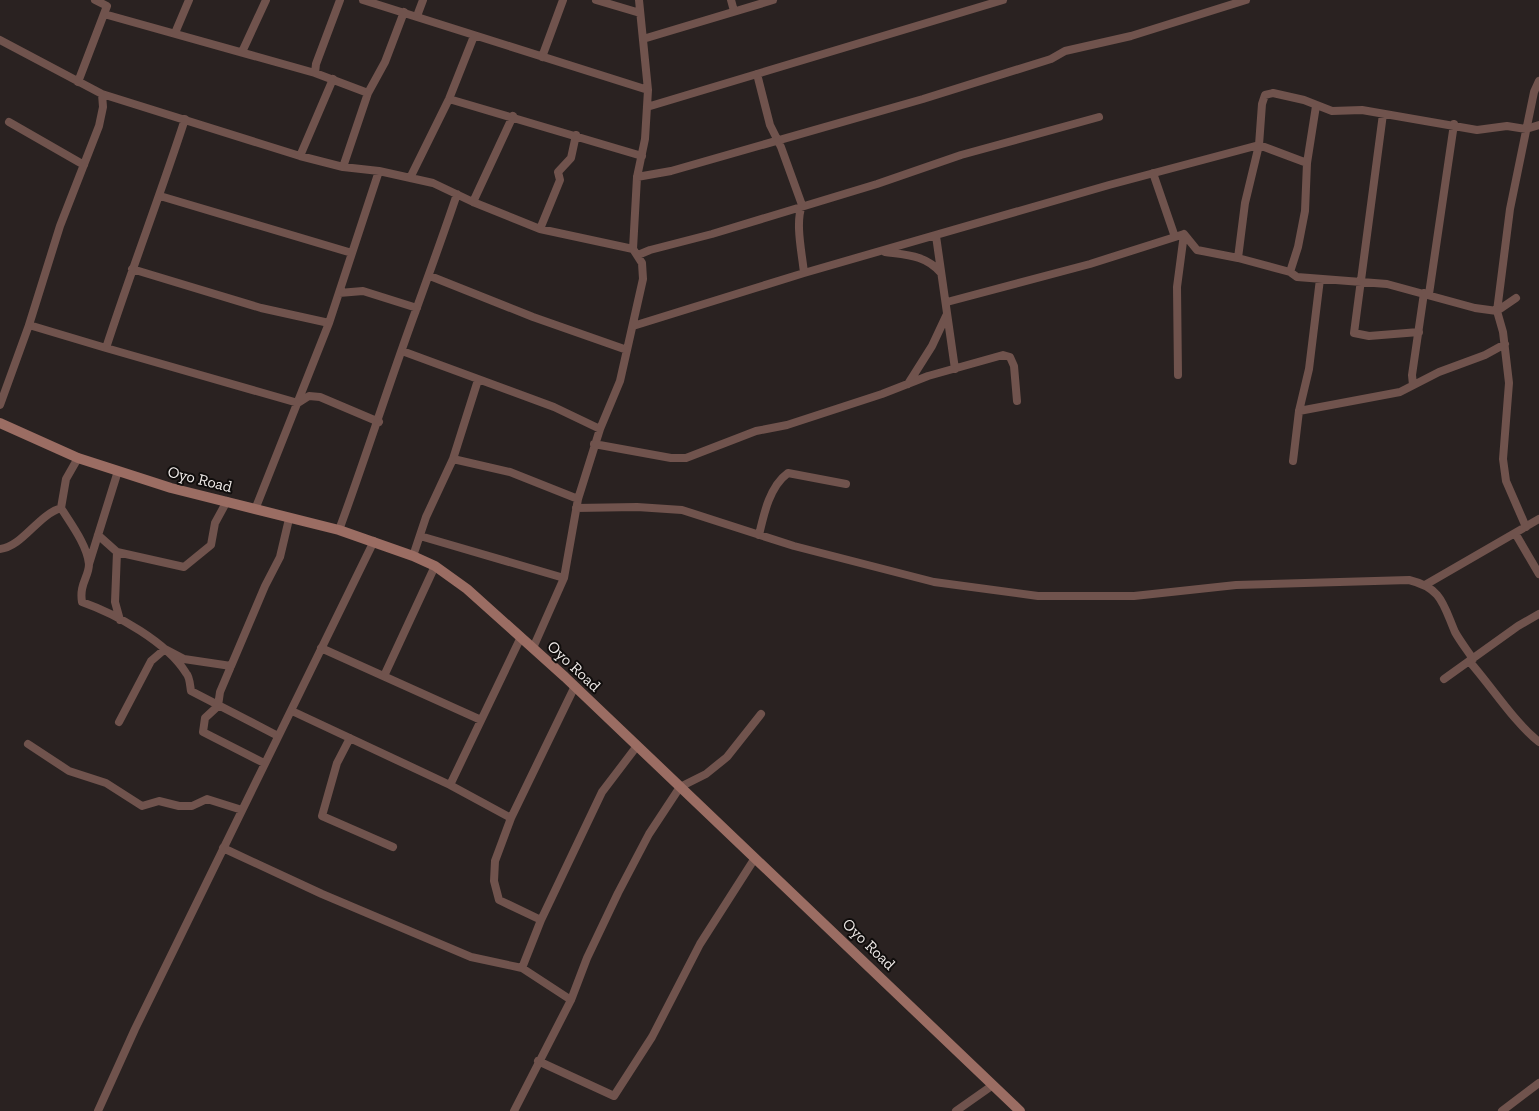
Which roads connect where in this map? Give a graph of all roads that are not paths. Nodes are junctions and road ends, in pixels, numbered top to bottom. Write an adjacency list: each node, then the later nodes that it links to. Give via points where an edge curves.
1 (96, 0): 14 (street)
2 (189, 0): 19 (street)
3 (266, 0): 23 (street)
4 (340, 0): 25 (street)
5 (363, 0): 16 (street)
6 (423, 0): 18 (street)
7 (563, 0): 24 (street)
8 (596, 0): 17 (street)
9 (639, 0): 17 (street)
10 (731, 0): 15 (street)
11 (773, 0): 15 (street)
12 (1003, 0): 26 (street)
13 (1246, 0): 45 (street, via 1131,36 1065,51 1051,59 922,99)
14 (106, 7): 19 (street); 29 (street)
15 (734, 11): 21 (street)
16 (404, 12): 18 (street); 31 (street, via 385,62)
17 (640, 13): 21 (street)
18 (417, 16): 20 (street)
19 (175, 33): 23 (street)
20 (474, 36): 24 (street); 33 (street)
21 (643, 39): 30 (street)
22 (2, 44): 29 (street)
23 (242, 52): 25 (street)
24 (542, 57): 30 (street)
25 (315, 73): 27 (street)
26 (757, 74): 35 (street); 45 (street)
27 (333, 79): 31 (street); 47 (street)
28 (1539, 81): 43 (street)
29 (78, 82): 32 (street)
30 (648, 90): 35 (street)
31 (368, 93): 51 (street)
32 (102, 94): 39 (street); 50 (street, via 99,126)
33 (449, 99): 37 (street); 55 (street)
34 (1316, 106): 36 (street, via 1332,111 1362,110); 46 (street, via 1272,93 1265,95); 49 (street)
35 (647, 107): 48 (street)
36 (1383, 114): 41 (street); 74 (street)
37 (513, 116): 44 (street); 58 (street)
38 (1099, 116): 59 (street)
39 (185, 119): 47 (street); 57 (street)
40 (9, 122): 50 (street)
41 (1454, 124): 43 (street, via 1476,130 1507,126); 76 (street)
42 (1539, 125): 43 (street)
43 (1526, 129): 80 (street, via 1510,209)
44 (576, 135): 48 (street); 60 (street, via 571,158 558,172 560,180)
45 (777, 140): 54 (street, via 670,172); 59 (street)
46 (1259, 145): 49 (street); 53 (street); 67 (street, via 1245,203)
47 (300, 156): 51 (street)
48 (642, 156): 54 (street)
49 (1307, 163): 69 (street, via 1306,211)
50 (84, 165): 83 (street, via 60,226)
51 (343, 167): 52 (street)
52 (379, 171): 55 (street); 66 (street)
53 (1153, 173): 62 (street); 63 (street)
54 (637, 177): 65 (street)
55 (410, 178): 56 (street, via 433,183)
56 (457, 194): 58 (street); 72 (street)
57 (160, 196): 66 (street); 68 (street)
58 (472, 202): 60 (street)
59 (802, 205): 65 (street); 70 (street, via 799,219)
60 (540, 229): 65 (street)
61 (1184, 234): 63 (street); 67 (street, via 1197,250); 91 (street, via 1178,287)
62 (936, 236): 64 (street); 71 (street)
63 (1175, 237): 78 (street, via 1090,264)
64 (883, 251): 70 (street); 71 (street, via 922,259 932,263)
65 (635, 252): 84 (street, via 642,263 643,279)
66 (352, 253): 75 (street)
67 (1238, 258): 69 (street)
68 (132, 269): 82 (street, via 261,308); 87 (street)
69 (1290, 272): 73 (street)
70 (804, 273): 84 (street)
71 (941, 273): 78 (street)
72 (430, 276): 79 (street); 88 (street)
73 (1320, 279): 74 (street); 98 (street, via 1309,369)
74 (1360, 282): 76 (street, via 1387,284); 85 (street, via 1354,333 1369,336)
75 (339, 293): 79 (street, via 363,291); 82 (street)
76 (1427, 294): 80 (street); 85 (street)
77 (1516, 298): 80 (street)
78 (947, 302): 81 (street)
79 (417, 308): 89 (street)
80 (1497, 311): 86 (street)
81 (948, 314): 90 (street); 93 (street)
82 (329, 323): 96 (street)
83 (30, 325): 87 (street); 97 (street)
84 (633, 326): 88 (street)
85 (1418, 332): 94 (street)
86 (1505, 344): 94 (street); 115 (street, via 1509,383 1503,459 1506,481)
87 (106, 348): 96 (street)
88 (627, 350): 101 (street, via 620,381)
89 (402, 351): 92 (street); 99 (street)
90 (955, 369): 93 (street); 95 (street, via 1002,355 1010,357 1014,366)
91 (1178, 375)
92 (478, 380): 101 (street); 104 (street)
93 (908, 385): 102 (street, via 787,425 756,431 686,458)
94 (1413, 385): 98 (street, via 1384,396)
95 (1017, 402)
96 (298, 403): 99 (street, via 309,396 320,397); 110 (street)
97 (0, 405)
98 (1298, 411): 105 (street)
99 (379, 422): 116 (street)
100 (0, 424): 103 (street, Oyo Road)
101 (600, 429): 102 (street)
102 (594, 444): 108 (street)
103 (78, 458): 106 (street, Oyo Road); 111 (street, via 66,479)
104 (454, 459): 108 (street, via 510,472); 120 (street)
105 (1293, 461)
106 (118, 471): 109 (street, Oyo Road); 118 (street)
107 (846, 484): 119 (street, via 788,472 769,499)
108 (578, 499): 112 (street)
109 (227, 501): 110 (street, Oyo Road); 123 (street, via 215,523 211,545 184,567)
110 (256, 507): 113 (street, Oyo Road)
111 (61, 508): 122 (street, via 48,514 11,546); 125 (street, via 84,548)
112 (576, 508): 119 (street, via 682,510); 128 (street)
113 (288, 519): 116 (street, Oyo Road); 137 (street, via 280,556)
114 (1539, 519): 115 (street)
115 (1526, 527): 117 (street)
116 (339, 530): 121 (street, Oyo Road)
117 (1515, 533): 127 (street); 129 (street)
118 (98, 535): 123 (street); 125 (street)
119 (759, 535): 129 (street, via 934,582 1038,596 1134,596 1236,585 1315,581 1395,579)
120 (420, 536): 124 (street); 128 (street)
121 (374, 541): 124 (street, Oyo Road); 133 (street)
122 (0, 549)
123 (117, 552): 131 (street, via 116,602)
124 (413, 556): 126 (street, Oyo Road)
125 (89, 566): 131 (street, via 80,591 82,602)
126 (435, 566): 132 (street, Oyo Road, via 467,589); 138 (street)
127 (1539, 574)
128 (564, 578): 134 (street)
129 (1425, 585): 136 (street, via 1438,593)
130 (1539, 614): 136 (street)
131 (120, 620): 135 (street)
132 (521, 637): 134 (street, Oyo Road); 144 (street)
133 (321, 648): 138 (street); 142 (street)
134 (533, 648): 140 (street, Oyo Road)
135 (164, 649): 137 (street, via 184,659); 141 (street, via 188,674 191,691); 145 (street, via 151,661)
136 (1471, 660): 139 (street); 148 (street, via 1514,717)
137 (231, 666): 141 (street)
138 (384, 676): 144 (street)
139 (1444, 679)
140 (575, 686): 150 (street, Oyo Road); 155 (street)
141 (218, 706): 146 (street); 151 (street, via 204,718 203,732)
142 (290, 711): 146 (street); 147 (street)
143 (761, 714): 153 (street, via 727,757 706,774)
144 (481, 720): 152 (street)
145 (119, 722)
146 (278, 736): 151 (street)
147 (350, 738): 152 (street); 156 (street, via 336,763 322,816)
148 (1539, 742)
149 (28, 744): 154 (street, via 69,771 106,783 142,806 159,802 192,806 207,799)
150 (637, 746): 153 (street, Oyo Road); 159 (street, via 602,792)
151 (264, 763): 154 (street)
152 (450, 785): 155 (street)
153 (680, 786): 158 (street, Oyo Road); 161 (street, via 649,834 618,893)
154 (242, 810): 157 (street)
155 (511, 818): 159 (street, via 495,861 496,896)
156 (393, 847)
157 (224, 848): 160 (street, via 470,957); 165 (street)
158 (755, 858): 162 (street, via 700,944 652,1037 614,1096); 164 (street, Oyo Road)
159 (541, 920): 160 (street)
160 (522, 968): 161 (street)
161 (571, 1000): 162 (street)
162 (538, 1061): 166 (street)
163 (1539, 1083): 169 (street)
164 (993, 1085): 167 (street); 168 (street, Oyo Road)
165 (98, 1111)
166 (514, 1111)
167 (956, 1111)
168 (1020, 1111)
169 (1502, 1111)

